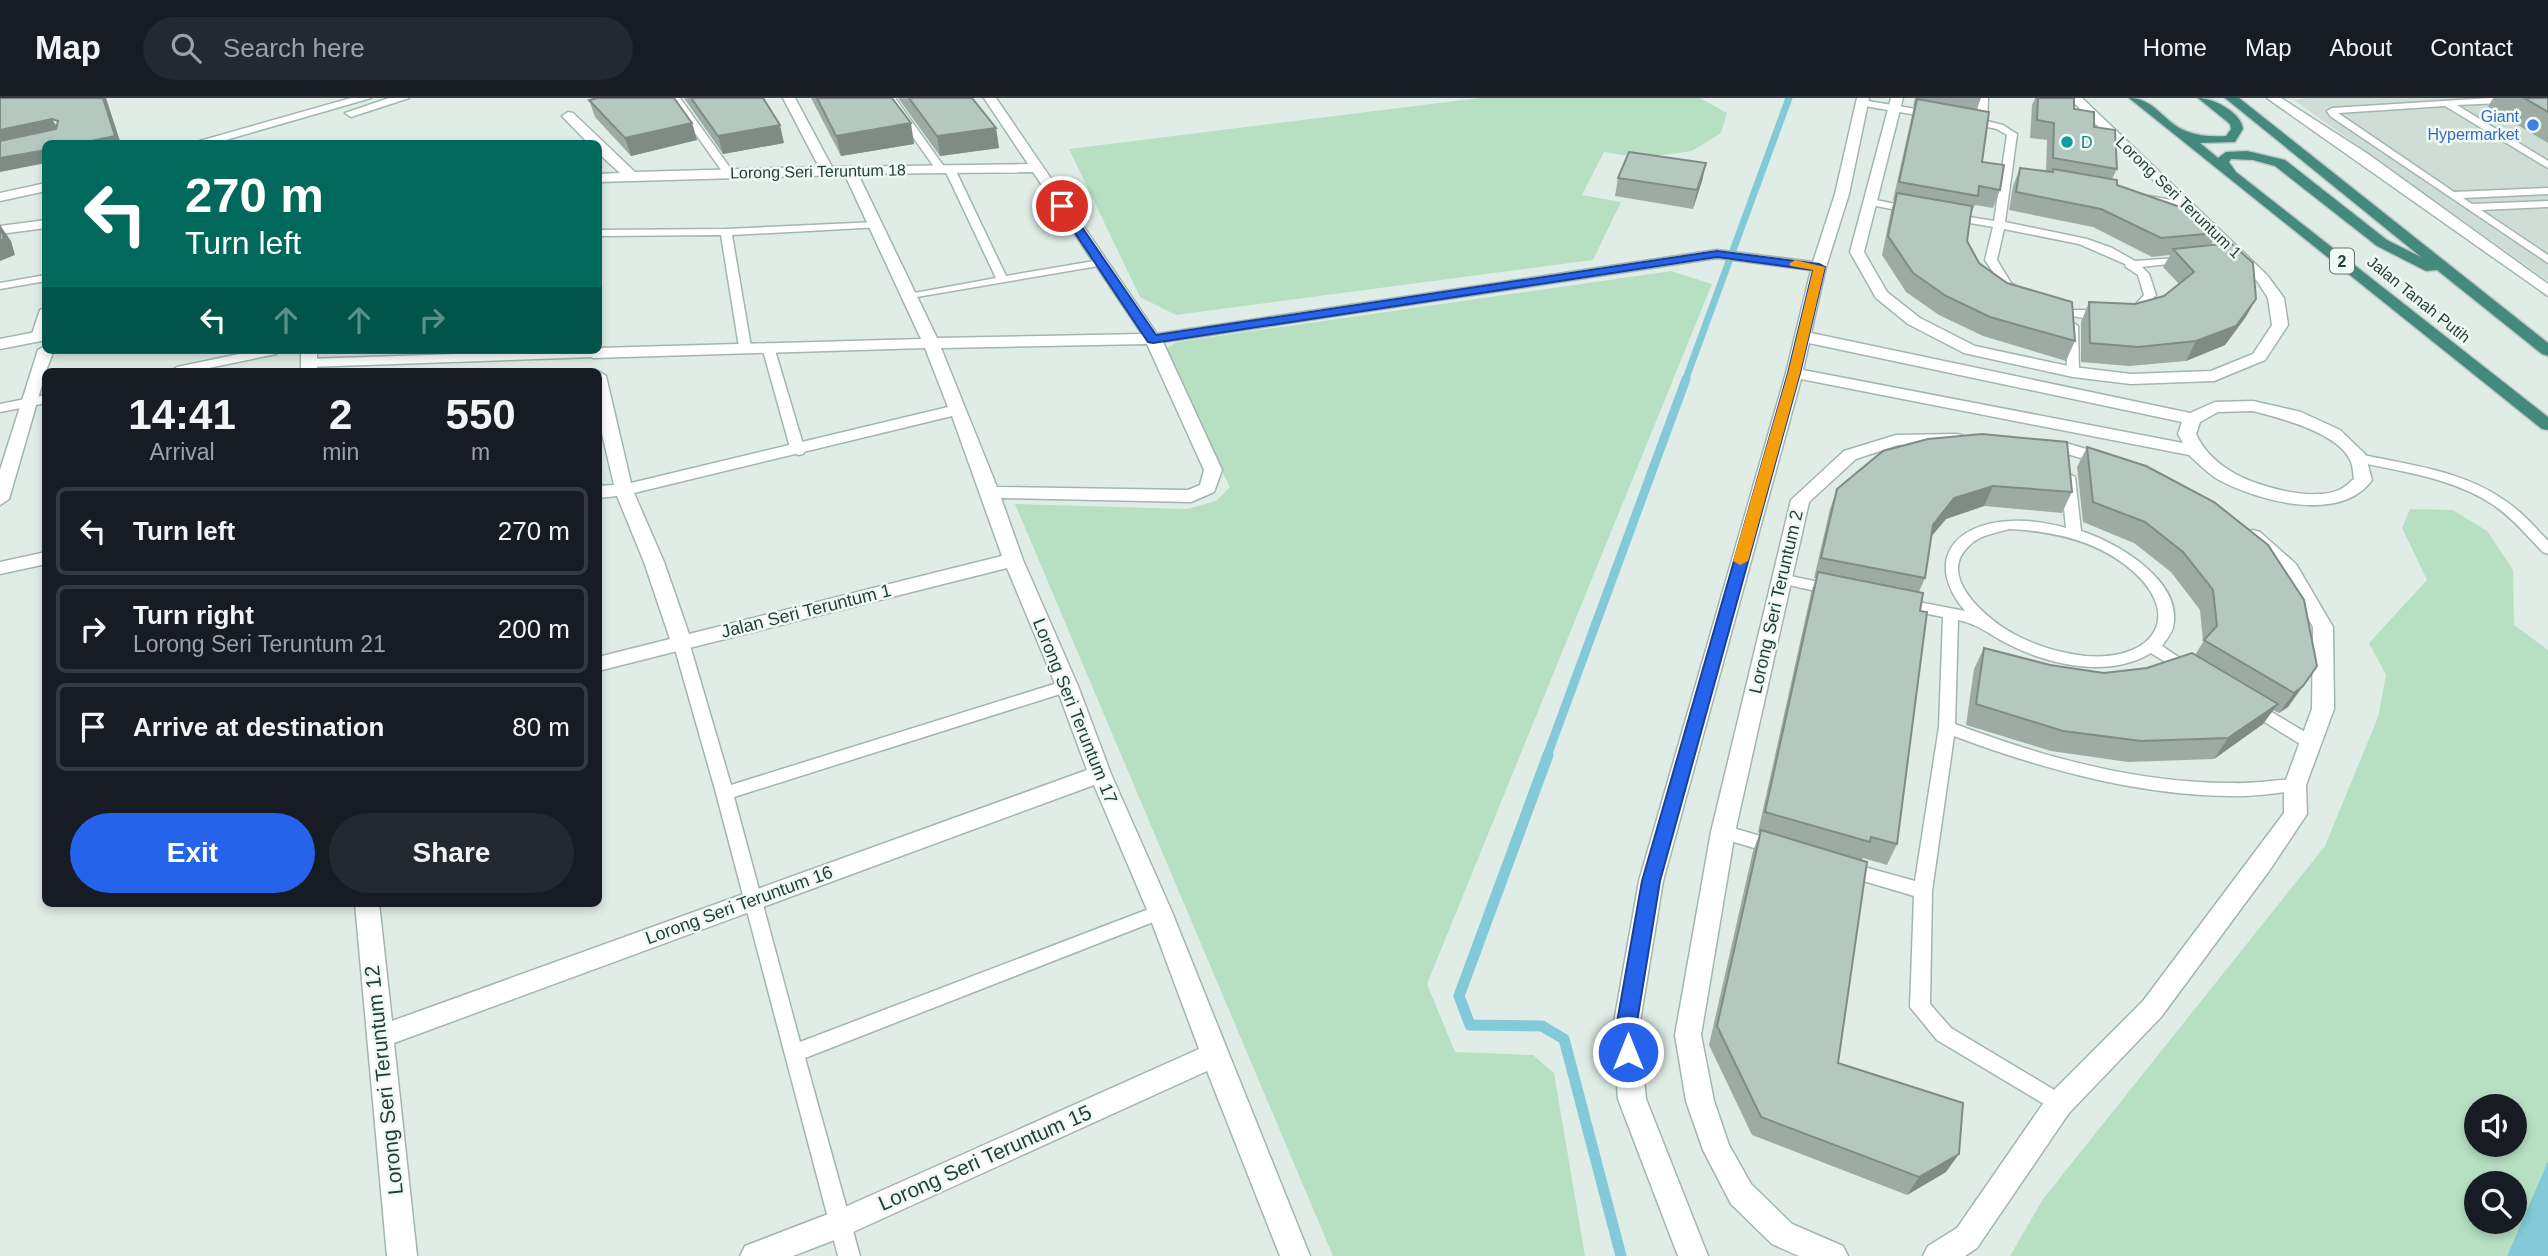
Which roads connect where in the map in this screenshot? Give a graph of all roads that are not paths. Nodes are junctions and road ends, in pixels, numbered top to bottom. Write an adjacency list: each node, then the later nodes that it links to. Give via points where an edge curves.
1 (365, 98): 22 (street)
2 (402, 98): 23 (street)
3 (675, 98): 32 (lane)
4 (789, 98): 29 (street)
5 (890, 98): 28 (lane)
6 (990, 98): 27 (street)
7 (1983, 98): 20 (lane)
8 (2075, 98): 47 (street, Lorong Seri Teruntum 1)
9 (2135, 98): 21 (highway, Jalan Tanah Putih / 2)
10 (2204, 98): 21 (highway, 2, via 2236,122 2238,129 2230,139 2202,140)
11 (2231, 98): 64 (highway, 2)
12 (2273, 98): 45 (street)
13 (2548, 98): 16 (lane)
14 (1863, 101): 15 (lane); 61 (street, via 1842,194)
15 (1896, 103): 18 (lane); 44 (street, Lorong Seri Teruntum 1)
16 (2447, 103): 26 (lane); 43 (lane, via 2332,111)
17 (568, 116): 24 (street)
18 (1944, 117)
19 (1957, 119): 20 (lane)
20 (1982, 123): 33 (lane, via 2012,134)
21 (2169, 126): 31 (highway, Jalan Tanah Putih / 2)
22 (210, 140)
23 (252, 140)
24 (594, 140)
25 (602, 148): 34 (street)
26 (2548, 165)
27 (1037, 168): 28 (street, Lorong Seri Teruntum 18); 59 (street)
28 (945, 169): 30 (street, Lorong Seri Teruntum 18); 63 (lane)
29 (827, 170): 30 (street, Lorong Seri Teruntum 18); 32 (street, Lorong Seri Teruntum 18)
30 (849, 170): 52 (street, Lorong Seri Teruntum 17)
31 (2230, 171): 64 (highway, 2, via 2222,163 2226,156 2251,155 2280,163 2382,243); 94 (highway, Jalan Tanah Putih / 2)
32 (728, 172): 34 (street, Lorong Seri Teruntum 18)
33 (2005, 175): 35 (lane); 53 (lane)
34 (632, 177): 36 (street, Lorong Seri Teruntum 18)
35 (2017, 177)
36 (602, 178)
37 (0, 184): 38 (street)
38 (42, 185)
39 (42, 186): 41 (street)
40 (2548, 191): 43 (lane)
41 (0, 197)
42 (2134, 197): 47 (lane)
43 (2455, 197): 45 (lane); 48 (lane)
44 (1870, 202): 49 (lane); 77 (street, Lorong Seri Teruntum 1, via 1857,252 1881,295 1914,321)
45 (2424, 202): 66 (street)
46 (2548, 204): 48 (lane)
47 (2188, 206): 86 (street, Lorong Seri Teruntum 1, via 2276,298 2280,325 2259,357 2214,376 2131,379)
48 (2470, 207): 58 (lane)
49 (1922, 212)
50 (1935, 214): 53 (lane)
51 (42, 225): 54 (street)
52 (877, 225): 55 (lane); 67 (street, Lorong Seri Teruntum 17)
53 (2000, 226): 60 (lane, via 2081,240); 68 (lane, via 1991,260 2007,285)
54 (0, 230)
55 (726, 232): 56 (lane); 75 (lane)
56 (602, 233)
57 (2199, 258): 60 (lane)
58 (2548, 260)
59 (1100, 263): 63 (lane); 70 (street)
60 (2130, 264): 68 (lane, via 2142,274 2150,295 2140,306 2123,313)
61 (1819, 267): 69 (street); 70 (street, via 1717,254)
62 (42, 279): 65 (lane)
63 (1003, 281): 67 (lane)
64 (2460, 281): 79 (highway, 2)
65 (0, 286)
66 (2548, 291)
67 (909, 297): 72 (street, Lorong Seri Teruntum 17)
68 (2072, 313): 86 (lane)
69 (1801, 336): 85 (street); 87 (street)
70 (1153, 339): 72 (street); 104 (street, via 1213,470 1208,488 1191,496)
71 (42, 340): 73 (street)
72 (930, 343): 74 (street); 91 (street, Lorong Seri Teruntum 17)
73 (0, 344)
74 (768, 346): 75 (street); 97 (lane)
75 (745, 347): 78 (street)
76 (42, 350): 89 (street)
77 (1970, 350): 85 (street); 86 (street, Lorong Seri Teruntum 1)
78 (602, 351)
79 (2548, 351)
80 (257, 354): 84 (lane)
81 (542, 354): 82 (lane)
82 (440, 360): 83 (lane)
83 (309, 361)
84 (191, 368)
85 (1966, 371): 92 (street)
86 (2073, 372)
87 (1794, 373): 93 (street); 144 (street, via 1651,881 1626,1028 1632,1099)
88 (602, 392): 102 (street)
89 (37, 401): 90 (lane); 101 (street)
90 (0, 408)
91 (957, 411): 97 (street); 104 (street, Lorong Seri Teruntum 17)
92 (2192, 418): 98 (street, via 2187,434); 99 (street, via 2215,407 2253,406 2295,416 2334,434)
93 (1985, 425): 98 (street); 112 (street, Lorong Seri Teruntum 2, via 1896,440 1850,455 1800,499)
94 (2548, 425)
95 (2014, 442): 96 (street)
96 (2066, 449): 100 (street); 107 (lane)
97 (798, 451): 102 (street)
98 (2195, 452): 99 (street, via 2233,479 2264,492 2309,500 2346,495 2363,480)
99 (2359, 458): 108 (lane, via 2476,489 2497,501)
100 (2129, 468)
101 (4, 472): 105 (street)
102 (624, 490): 103 (street); 117 (street)
103 (602, 492)
104 (990, 492): 110 (street, Lorong Seri Teruntum 17)
105 (0, 499)
106 (2236, 522): 124 (street, via 2289,568 2323,627 2323,709)
107 (2074, 533): 116 (lane, via 2009,526 1983,531 1963,542 1952,558 1952,578 1962,599); 118 (lane, via 2136,565 2157,586 2168,609 2166,630)
108 (2548, 549)
109 (42, 559): 111 (street)
110 (1013, 560): 117 (street, Jalan Seri Teruntum 1); 121 (street, Lorong Seri Teruntum 17)
111 (0, 568)
112 (1781, 579): 113 (lane); 128 (street, Lorong Seri Teruntum 2)
113 (1846, 593)
114 (1885, 600): 115 (lane)
115 (1951, 614): 116 (lane); 123 (lane)
116 (1983, 620): 118 (lane, via 2008,637 2072,659 2132,657)
117 (681, 642): 119 (street, Jalan Seri Teruntum 1); 127 (lane)
118 (2153, 647): 120 (lane)
119 (602, 663)
120 (2209, 681)
121 (1066, 686): 125 (street, Lorong Seri Teruntum 17); 127 (lane)
122 (2232, 695): 124 (lane)
123 (1947, 727): 126 (lane, via 1999,747 2185,788); 131 (lane)
124 (2311, 743): 126 (street)
125 (1100, 774): 132 (street, Lorong Seri Teruntum 16); 134 (street, Lorong Seri Teruntum 17)
126 (2295, 785): 138 (street, via 2295,814 2261,864 2152,1009)
127 (725, 793): 132 (lane)
128 (1723, 832): 129 (lane); 145 (street, Lorong Seri Teruntum 2, via 1688,1035 1700,1101 1717,1150 1741,1194 1782,1234)
129 (1790, 852)
130 (1829, 864): 131 (lane)
131 (1923, 891): 138 (lane, via 1920,1007 1944,1034)
132 (752, 900): 135 (street, Lorong Seri Teruntum 16); 136 (lane)
133 (367, 907): 135 (street, Lorong Seri Teruntum 12)
134 (1160, 912): 136 (lane); 137 (street, Lorong Seri Teruntum 17)
135 (379, 1037): 140 (street, Lorong Seri Teruntum 12)
136 (794, 1054): 139 (lane)
137 (1214, 1055): 139 (street, Lorong Seri Teruntum 15); 143 (street, Lorong Seri Teruntum 17)
138 (2059, 1104): 146 (street, via 1967,1238)
139 (842, 1223): 141 (street, Lorong Seri Teruntum 15); 142 (lane)
140 (402, 1256)
141 (755, 1256)
142 (849, 1256)
143 (1296, 1256)
144 (1693, 1256)
145 (1833, 1256)
146 (1938, 1256)

